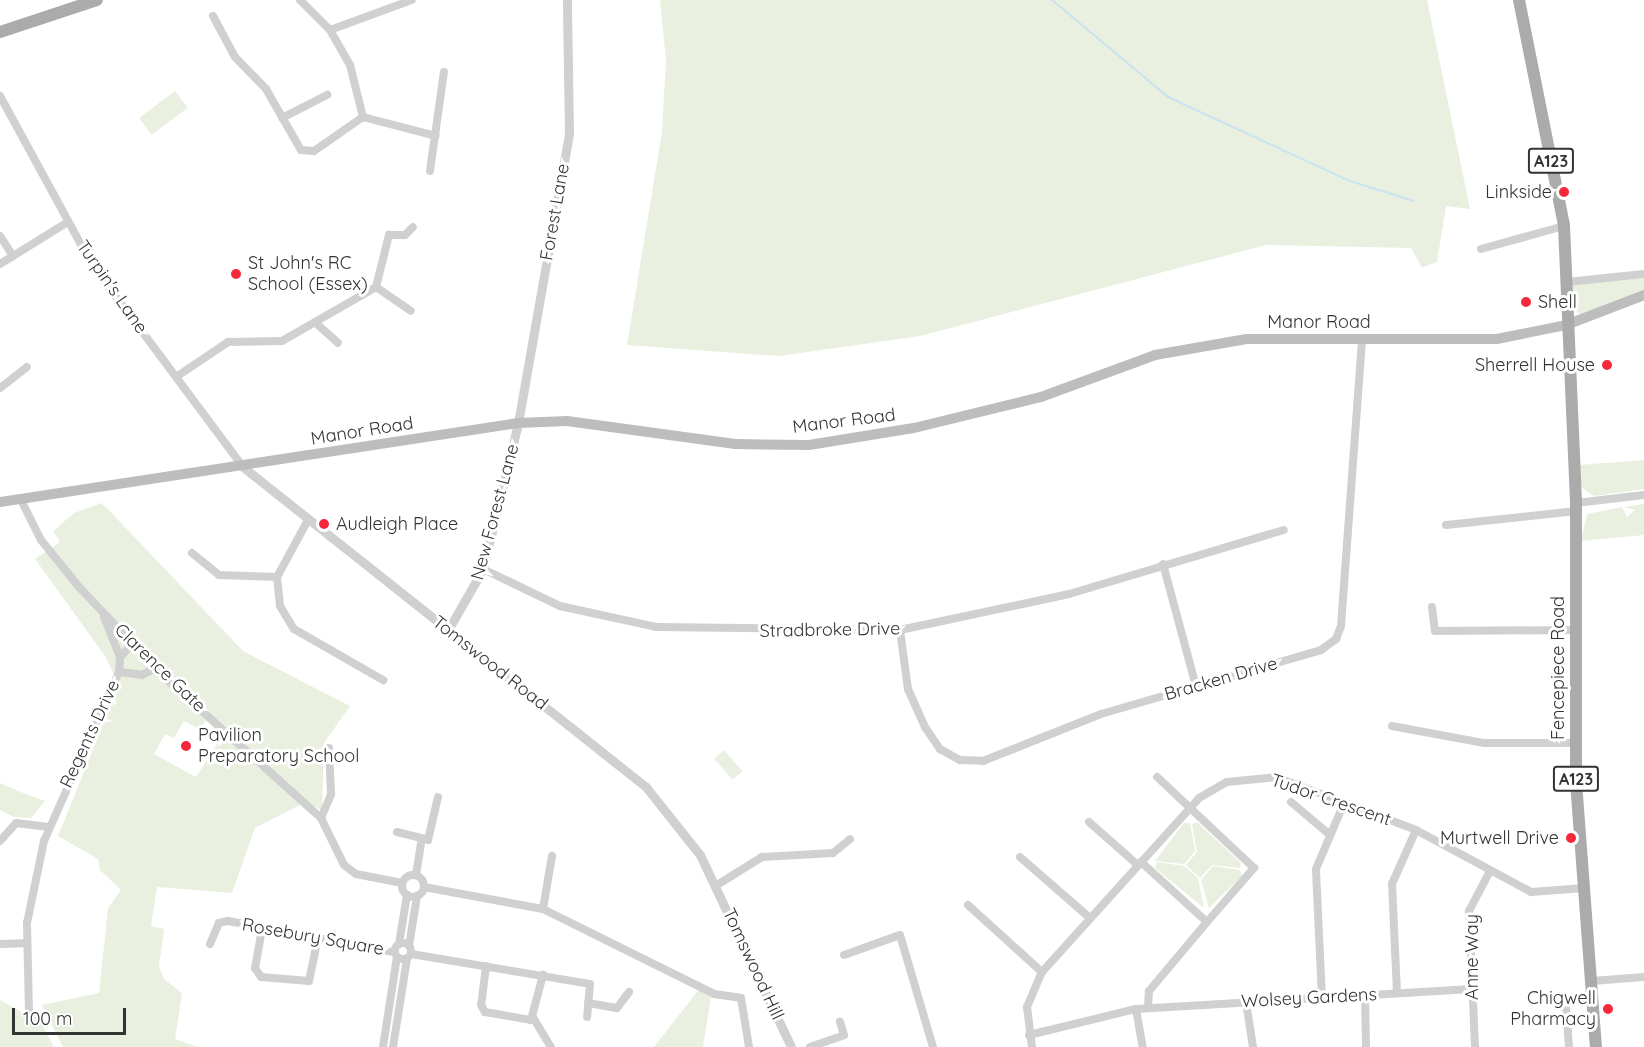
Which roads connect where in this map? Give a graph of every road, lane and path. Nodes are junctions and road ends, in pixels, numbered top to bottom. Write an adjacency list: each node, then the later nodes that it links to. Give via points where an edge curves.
1 (97, 0): 8 (main road)
2 (300, 0): 7 (street)
3 (412, 0): 7 (street)
4 (567, 0): 35 (street, Forest Lane, via 569,134)
5 (1520, 0): 17 (main road, A123)
6 (213, 16): 13 (street, via 235,57 266,89)
7 (330, 30): 12 (street, via 350,65)
8 (0, 32)
9 (444, 72): 14 (street)
10 (327, 94): 13 (street)
11 (0, 96): 16 (street, Turpin's Lane)
12 (363, 117): 13 (street, via 314,152 301,150); 14 (street)
13 (282, 118)
14 (436, 136): 15 (street)
15 (430, 171)
16 (68, 222): 21 (street); 33 (street, Turpin's Lane, via 91,263)
17 (1564, 226): 20 (street); 24 (main road, A123)
18 (413, 227): 25 (street, via 405,235 389,235)
19 (0, 236): 21 (street)
20 (1481, 249)
21 (13, 256): 22 (street)
22 (0, 264)
23 (1644, 274): 24 (street)
24 (1567, 282): 29 (main road, A123)
25 (376, 287): 27 (street); 28 (street)
26 (1644, 296): 29 (main road, Manor Road)
27 (411, 311)
28 (317, 324): 31 (street); 33 (street, via 282,341 228,342)
29 (1566, 325): 30 (main road, Manor Road, via 1497,339); 40 (main road, Fencepiece Road / A123)
30 (1362, 339): 35 (main road, Manor Road, via 1246,339 1155,356 1041,397 914,429 809,445 735,444 567,421); 58 (street, Bracken Drive, via 1350,547 1336,639 1321,650)
31 (338, 343)
32 (27, 367): 34 (street)
33 (177, 377): 36 (street, Turpin's Lane)
34 (0, 388)
35 (518, 423): 36 (main road, Manor Road); 46 (street, New Forest Lane)
36 (243, 466): 38 (main road, Manor Road); 41 (street, Tomswood Road)
37 (1644, 495): 40 (street)
38 (21, 500): 39 (main road, Manor Road); 49 (street, Clarence Gate, via 41,540)
39 (0, 502)
40 (1576, 507): 42 (street); 52 (main road, Fencepiece Road / A123)
41 (308, 520): 47 (street); 50 (street, Tomswood Road)
42 (1446, 525)
43 (1284, 530): 45 (street, Stradbroke Drive)
44 (192, 553): 47 (street, via 219,575)
45 (1163, 564): 51 (street, Stradbroke Drive, via 1069,594); 58 (street)
46 (483, 569): 50 (street, New Forest Lane); 51 (street, Stradbroke Drive, via 560,606 656,627)
47 (277, 577): 57 (street, via 280,606 294,629)
48 (1431, 607): 52 (street, via 1436,631)
49 (101, 611): 53 (street, Clarence Gate); 54 (street)
50 (448, 630): 82 (street, Tomswood Road, via 646,787)
51 (900, 630): 58 (street, Bracken Drive, via 908,689 925,727 940,749 960,760 983,760 1101,714)
52 (1575, 630): 60 (main road, Fencepiece Road / A123)
53 (132, 644): 54 (street, Regents Drive); 55 (street, Clarence Gate)
54 (120, 657): 56 (street, Regents Drive)
55 (155, 668): 56 (street, via 142,675); 67 (street, Clarence Gate)
56 (119, 672): 69 (street, Regents Drive)
57 (382, 680)
58 (1196, 686)
59 (1392, 726): 60 (street, via 1484,744)
60 (1575, 743): 84 (main road, Fencepiece Road / A123)
61 (329, 748): 67 (street, via 331,794)
62 (1157, 777): 66 (street)
63 (438, 797): 75 (street, via 433,831)
64 (1291, 802): 72 (street)
65 (1344, 802): 66 (street, Tudor Crescent, via 1262,776 1227,782); 70 (street, Tudor Crescent); 72 (street)
66 (1189, 809): 78 (street, Tudor Crescent); 90 (street, via 1254,868)
67 (321, 818): 81 (street, Clarence Gate, via 349,870)
68 (1089, 822): 78 (street)
69 (49, 826): 74 (street, via 16,823); 93 (street, Regents Drive, via 31,891)
70 (1416, 830): 79 (street, Tudor Crescent); 106 (street, via 1392,884)
71 (397, 832): 75 (street)
72 (1330, 835): 108 (street, via 1316,869)
73 (850, 839): 82 (street, via 833,853 762,857)
74 (0, 841)
75 (421, 842): 80 (street)
76 (552, 856): 88 (street)
77 (1020, 856): 89 (street)
78 (1139, 864): 89 (street, Tudor Crescent); 90 (street)
79 (1490, 871): 84 (street, Tudor Crescent, via 1531,892); 104 (street, Anne Way, via 1469,911)
80 (416, 875): 81 (street); 83 (street)
81 (402, 883): 85 (street)
82 (716, 883): 122 (street, Tomswood Hill)
83 (424, 887): 86 (street); 88 (street)
84 (1586, 888): 103 (main road, Fencepiece Road / A123)
85 (407, 895): 86 (street); 96 (street)
86 (417, 896): 97 (street)
87 (968, 905): 100 (street)
88 (543, 909): 121 (street, via 704,988 741,998)
89 (1090, 918): 100 (street, Tudor Crescent)
90 (1207, 922): 111 (street, via 1149,991)
91 (262, 929): 92 (street, Rosebury Square); 92 (street, via 255,968 261,976 309,981); 95 (street, Rosebury Square, via 223,921)
92 (318, 938): 96 (street, Rosebury Square)
93 (25, 943): 94 (street); 113 (street, Regents Drive)
94 (0, 944)
95 (210, 944)
96 (397, 951): 97 (street); 97 (street); 118 (street)
97 (409, 953): 99 (street); 119 (street)
98 (844, 955): 124 (street, via 900,935)
99 (486, 966): 101 (street); 115 (street, via 481,1005 485,1012)
100 (1042, 972): 117 (street, Tudor Crescent, via 1028,1000)
101 (543, 975): 110 (street, via 590,984); 115 (street)
102 (1644, 977): 103 (street)
103 (1593, 987): 130 (street, via 1566,1005); 131 (main road, Fencepiece Road / A123)
104 (1471, 989): 106 (street, Wolsey Gardens); 129 (street, Anne Way)
105 (629, 992): 110 (street, via 617,1008)
106 (1397, 993): 107 (street, Wolsey Gardens)
107 (1365, 995): 108 (street, Wolsey Gardens); 128 (street)
108 (1322, 998): 109 (street, Wolsey Gardens)
109 (1246, 1002): 111 (street, Wolsey Gardens); 127 (street)
110 (588, 1003): 114 (street)
111 (1148, 1008): 112 (street, Wolsey Gardens)
112 (1136, 1009): 117 (street, Wolsey Gardens); 126 (street)
113 (29, 1012)
114 (587, 1017)
115 (534, 1019): 120 (street)
116 (840, 1022): 123 (street, via 844,1035)
117 (1029, 1035): 125 (street, Tudor Crescent)
118 (383, 1047)
119 (393, 1047)
120 (551, 1047)
121 (749, 1047)
122 (791, 1047)
123 (810, 1047)
124 (933, 1047)
125 (1032, 1047)
126 (1143, 1047)
127 (1253, 1047)
128 (1366, 1047)
129 (1475, 1047)
130 (1569, 1047)
131 (1596, 1047)

